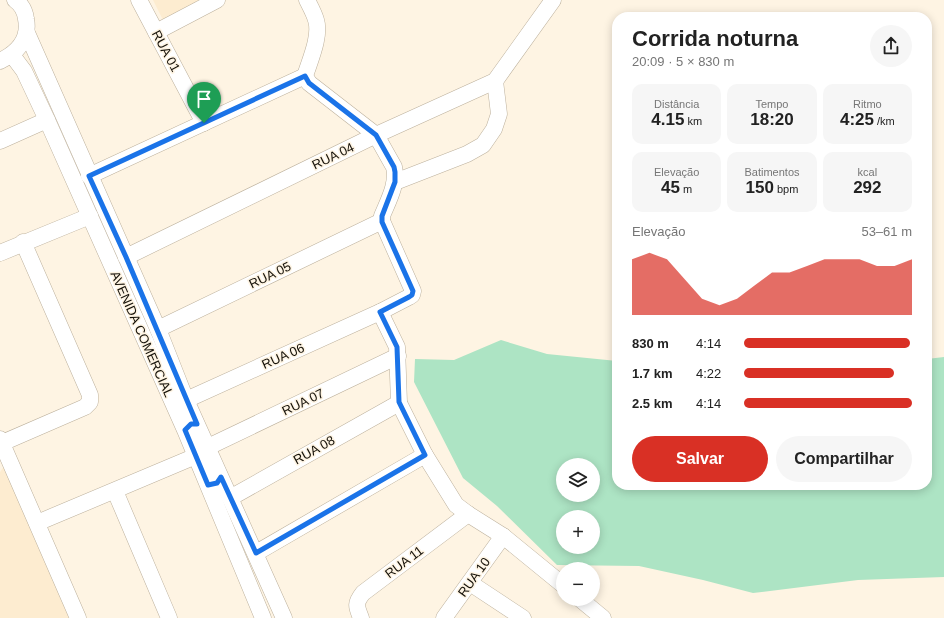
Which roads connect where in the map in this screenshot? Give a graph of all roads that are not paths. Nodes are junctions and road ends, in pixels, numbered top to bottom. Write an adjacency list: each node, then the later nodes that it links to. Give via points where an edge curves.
1 (139, 0): 6 (street, RUA 01)
2 (217, 0): 6 (street)
3 (307, 0): 9 (street, via 318,29)
4 (553, 0): 10 (street, RUA 04)
5 (19, 1): 7 (street, AVENIDA COMERCIAL, via 25,13)
6 (156, 32): 12 (street, RUA 01)
7 (27, 33): 8 (street, via 22,44); 15 (street, AVENIDA COMERCIAL)
8 (6, 58): 11 (street, AVENIDA COMERCIAL, via 24,71)
9 (305, 76): 12 (street); 13 (street, via 309,83)
10 (495, 81): 13 (street, RUA 04); 16 (street, via 499,114 494,129 483,145 467,154)
11 (47, 120): 14 (street); 17 (street, AVENIDA COMERCIAL)
12 (204, 123): 15 (street)
13 (376, 135): 16 (street, via 394,167); 21 (street, RUA 04)
14 (0, 141)
15 (89, 176): 21 (street, AVENIDA COMERCIAL)
16 (395, 182): 18 (street)
17 (90, 216): 19 (street); 27 (street, AVENIDA COMERCIAL)
18 (382, 222): 22 (street, RUA 06, via 413,291 409,297); 23 (street, RUA 05)
19 (24, 242): 20 (street); 28 (street, via 90,395 90,402 84,407)
20 (0, 253)
21 (126, 257): 23 (street, AVENIDA COMERCIAL)
22 (380, 312): 24 (street, via 397,347); 25 (street, RUA 06)
23 (158, 330): 25 (street, AVENIDA COMERCIAL)
24 (398, 356): 26 (street); 29 (street, RUA 07)
25 (186, 400): 27 (street, AVENIDA COMERCIAL)
26 (399, 402): 30 (street); 33 (street, RUA 08)
27 (191, 427): 29 (street, AVENIDA COMERCIAL)
28 (1, 441): 35 (street)
29 (202, 452): 31 (street, AVENIDA COMERCIAL); 32 (street, RUA 07)
30 (425, 455): 34 (street, via 456,505); 37 (street)
31 (214, 481): 33 (street, AVENIDA COMERCIAL); 43 (street, AVENIDA COMERCIAL)
32 (115, 491): 35 (street, RUA 07); 42 (street)
33 (230, 498): 37 (street, AVENIDA COMERCIAL)
34 (468, 514): 36 (street); 45 (street, RUA 11, via 363,593 357,600)
35 (37, 523): 41 (street)
36 (503, 536): 38 (street); 39 (street, RUA 10)
37 (256, 553): 44 (street, AVENIDA COMERCIAL)
38 (556, 579)
39 (470, 583): 46 (street, RUA 10); 47 (street)
40 (588, 606): 48 (street)
41 (78, 618)
42 (169, 618)
43 (263, 618)
44 (284, 618)
45 (361, 618)
46 (444, 618)
47 (522, 618)
48 (603, 618)

